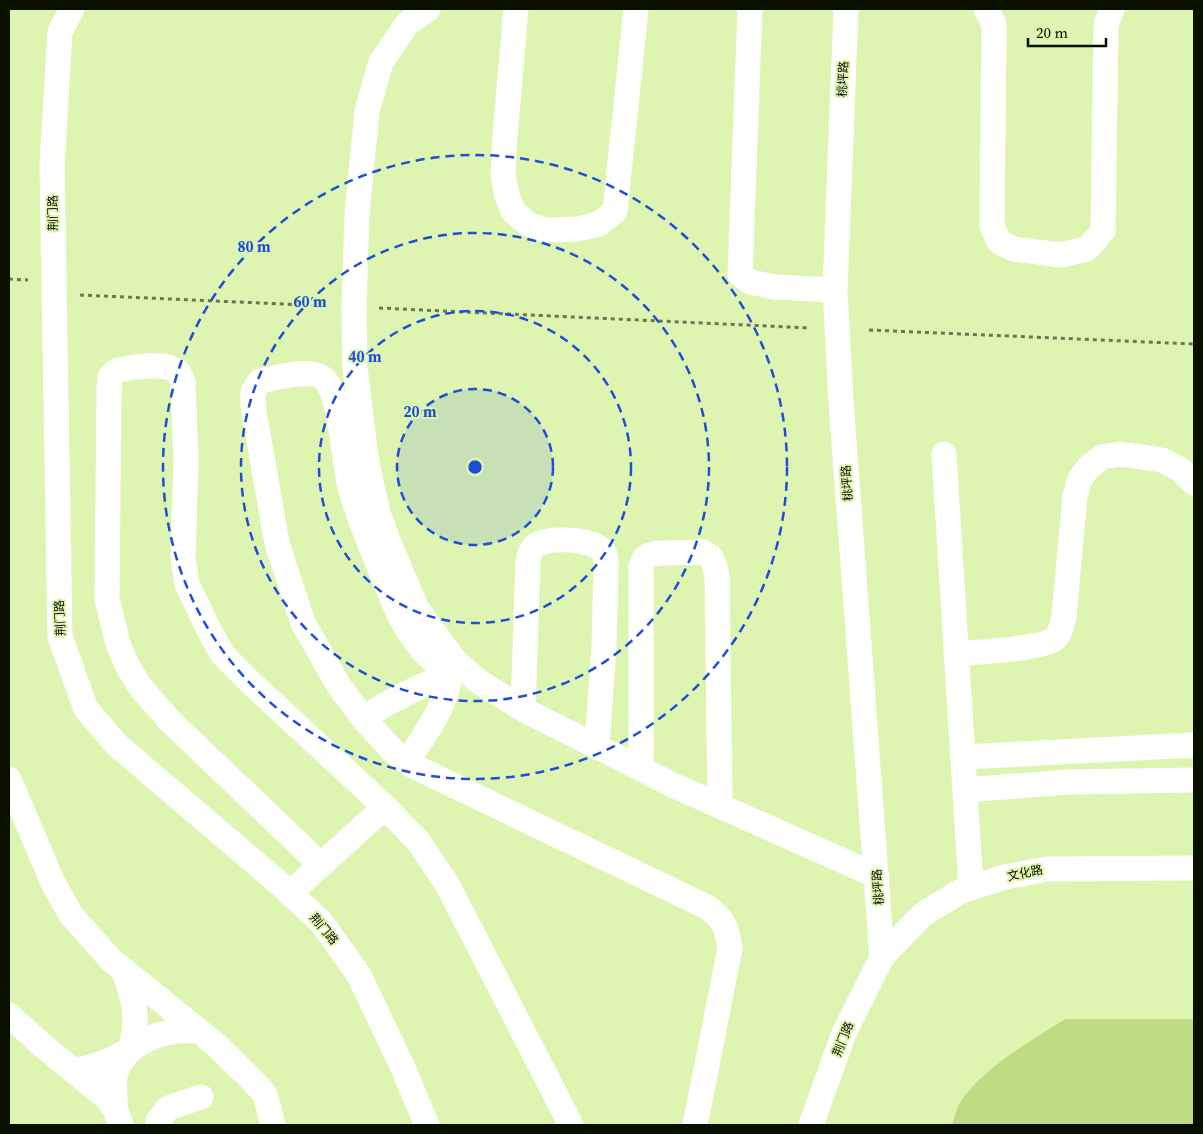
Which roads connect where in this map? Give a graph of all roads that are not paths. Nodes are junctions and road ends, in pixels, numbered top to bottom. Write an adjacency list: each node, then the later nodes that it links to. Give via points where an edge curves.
1 (72, 9): 30 (street, 荆门路, via 60,32 52,165 60,637 86,709 117,746)
2 (428, 9): 14 (street, via 407,24 381,62 367,111 357,214 354,307 355,367 365,450 379,516 417,609 456,661 478,681)
3 (516, 9): 4 (street, via 503,175 513,211 528,224 546,230 599,224 614,211)
4 (636, 9)
5 (750, 9): 9 (street, via 740,274 750,282 775,287)
6 (846, 9): 9 (street, 桃坪路)
7 (986, 9): 8 (street, via 994,24 992,226 999,242 1014,249 1061,255 1087,249 1103,231 1106,24)
8 (1112, 9)
9 (835, 290): 28 (street, 桃坪路)
10 (944, 454): 12 (street)
11 (1194, 483): 12 (street, via 1181,470 1162,460 1121,454 1102,457 1089,466 1074,496 1060,632 1054,640 1040,645)
12 (956, 654): 18 (street)
13 (450, 675): 15 (street, via 405,692); 15 (street, via 420,647 400,618 350,487 335,402 329,387 323,378 316,375 260,381 253,392 253,406 281,559 303,623 339,686); 19 (street, via 444,700)
14 (523, 709): 17 (street); 17 (street, via 528,561 533,548 544,541 593,544 606,557)
15 (364, 718): 19 (street)
16 (1194, 745): 18 (street)
17 (597, 746): 20 (street)
18 (963, 757): 23 (street)
19 (407, 762): 43 (street, via 719,915 730,948)
20 (641, 769): 24 (street); 24 (street, via 641,567 649,555 660,552 703,552 711,557 717,577)
21 (9, 779): 32 (street, via 53,883 71,915)
22 (1194, 780): 23 (street, via 1067,782)
23 (965, 790): 29 (street)
24 (720, 806): 28 (street)
25 (385, 807): 26 (street); 26 (street, via 223,655 195,604 187,584 183,558 186,461 183,383 179,373 172,369 151,366 114,372 109,388 107,599 118,644 141,688 170,721); 42 (street, via 418,841 447,884)
26 (321, 865): 30 (street)
27 (1194, 868): 29 (street, 文化路, via 1047,869)
28 (877, 876): 31 (street, 桃坪路)
29 (971, 888): 31 (street, 文化路, via 922,916)
30 (290, 893): 41 (street, 荆门路, via 321,922 359,975)
31 (882, 957): 44 (street, 荆门路, via 844,1033)
32 (123, 969): 34 (street); 35 (street, via 136,1016 136,1029)
33 (9, 1015): 36 (street)
34 (199, 1030): 35 (street, via 164,1033); 40 (street, via 265,1094)
35 (129, 1050): 36 (street, via 111,1061); 38 (street, via 116,1070 114,1086)
36 (72, 1070): 38 (street, via 108,1099)
37 (201, 1097): 39 (street, via 168,1108 158,1121)
38 (119, 1118)
39 (159, 1125)
40 (273, 1125)
41 (427, 1125)
42 (571, 1125)
43 (695, 1125)
44 (811, 1125)

